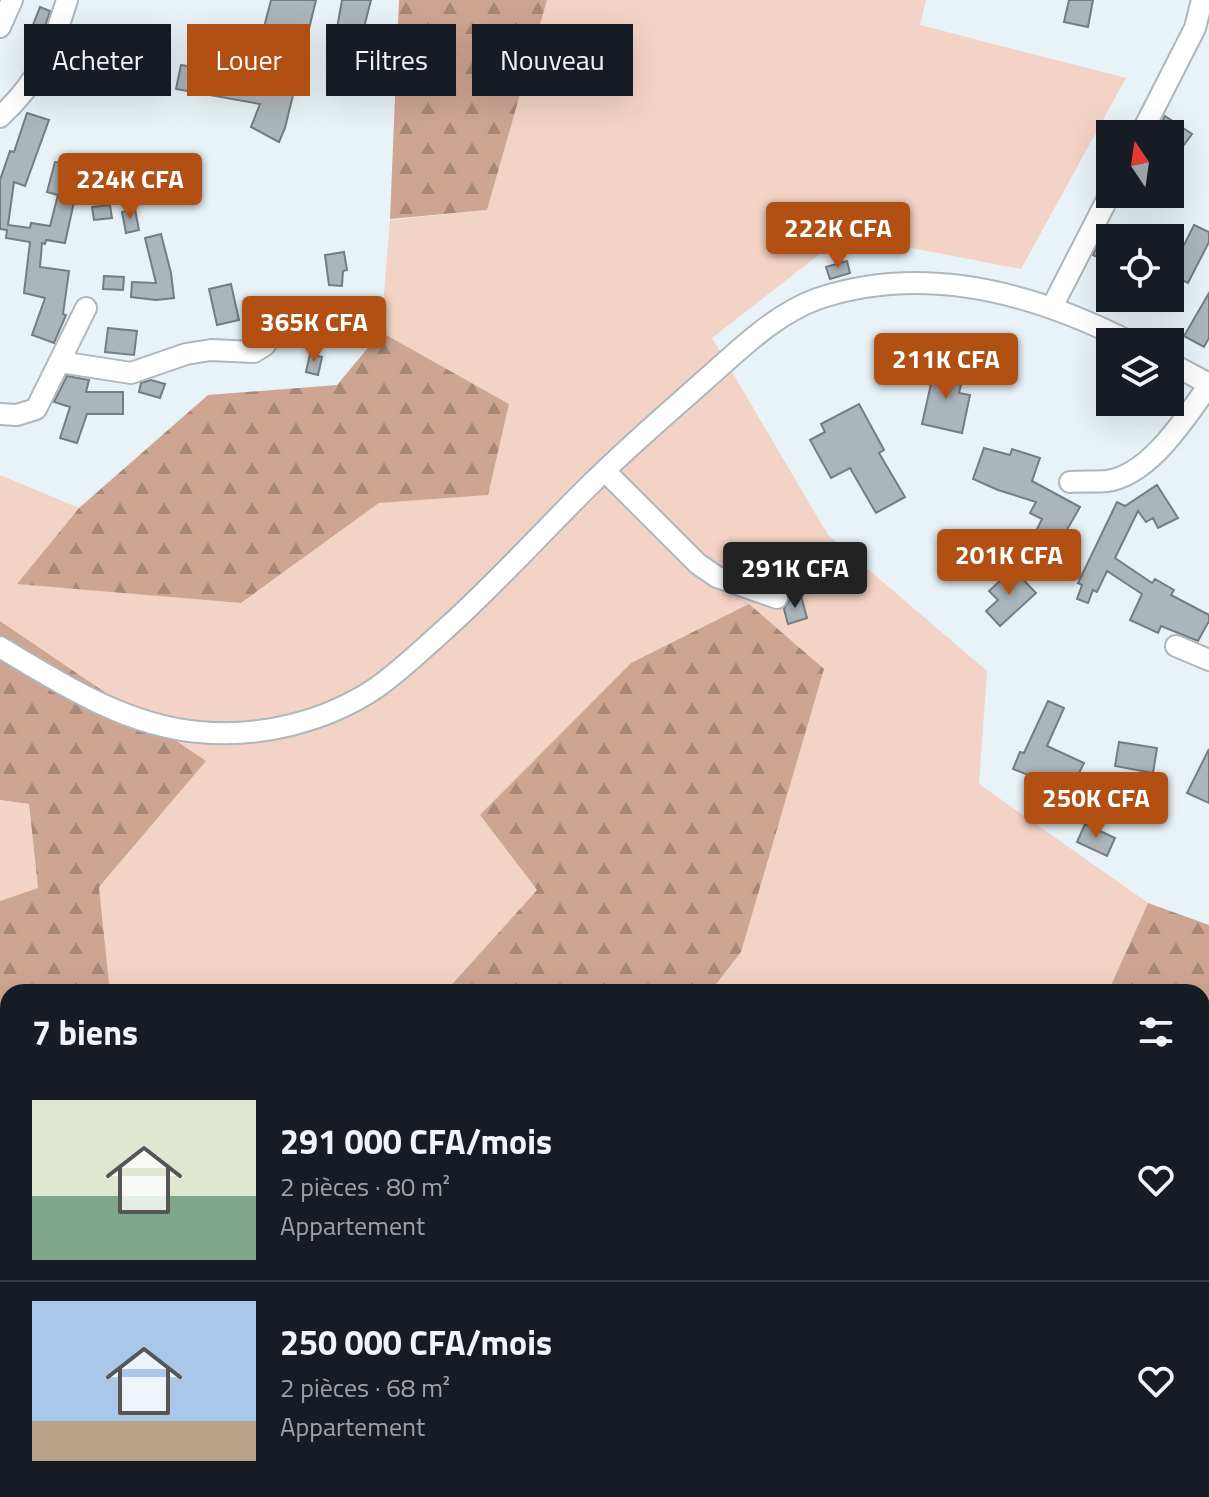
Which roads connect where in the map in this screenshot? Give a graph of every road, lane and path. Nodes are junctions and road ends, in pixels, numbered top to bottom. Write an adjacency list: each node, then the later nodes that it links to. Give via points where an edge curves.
1 (12, 0): 4 (street)
2 (67, 0): 5 (street, via 52,48)
3 (1202, 0): 6 (street, via 1195,28)
4 (0, 27)
5 (0, 117)
6 (1148, 120)
7 (1103, 208): 8 (street)
8 (1052, 307): 10 (street); 16 (street, via 998,291 917,283 851,289 814,300 741,348)
9 (86, 308): 12 (street)
10 (1102, 328)
11 (265, 345): 12 (street, via 254,352 186,354 131,373)
12 (60, 362): 15 (street, via 36,409)
13 (1184, 371): 14 (street)
14 (1209, 385): 17 (street, via 1143,465 1108,481)
15 (0, 414)
16 (605, 471): 18 (street, via 698,564 717,577); 20 (street, via 494,585 377,687 300,722 219,734 140,720 60,683)
17 (1070, 482)
18 (777, 598)
19 (1176, 646): 21 (street)
20 (0, 647)
21 (1209, 660)

